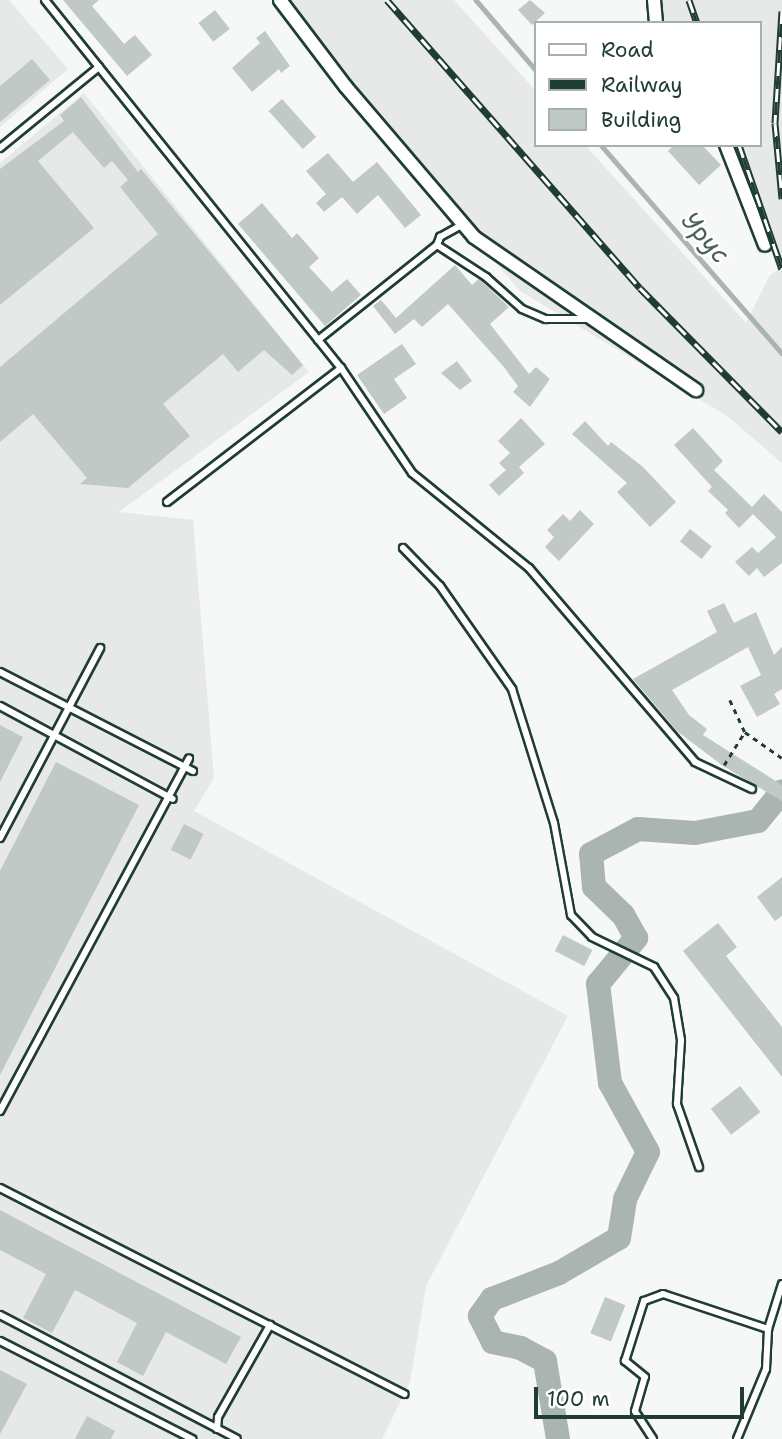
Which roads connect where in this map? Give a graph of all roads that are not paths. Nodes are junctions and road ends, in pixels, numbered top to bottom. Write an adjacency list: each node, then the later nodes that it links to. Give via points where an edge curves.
1 (45, 0): 5 (lane)
2 (279, 0): 8 (street)
3 (654, 0): 4 (street)
4 (656, 21)
5 (99, 67): 7 (lane); 12 (lane)
6 (727, 147): 9 (street)
7 (0, 149)
8 (463, 224): 10 (lane, via 440,237); 11 (street, via 474,237)
9 (765, 245)
10 (437, 246): 11 (lane, via 486,277 522,309 546,319); 12 (lane)
11 (593, 319): 14 (street)
12 (318, 340): 13 (lane)
13 (341, 368): 15 (lane); 25 (lane, via 412,474 529,568 695,762)
14 (696, 390)
15 (167, 502)
16 (403, 548): 29 (lane, via 440,586 512,689 554,823 571,915 592,937 654,967 674,998 681,1040 677,1104)
17 (100, 648): 20 (lane)
18 (0, 672): 20 (lane)
19 (0, 706): 21 (lane)
20 (69, 707): 21 (lane); 23 (lane)
21 (54, 735): 26 (lane); 27 (lane)
22 (189, 758): 23 (lane)
23 (184, 767): 24 (lane); 26 (lane)
24 (193, 771)
25 (752, 789)
26 (170, 798): 28 (lane)
27 (0, 838)
28 (0, 1111)
29 (699, 1167)
30 (0, 1188): 33 (lane)
31 (782, 1284): 34 (lane)
32 (0, 1315): 37 (lane)
33 (270, 1325): 36 (lane); 37 (lane, via 218,1418)
34 (768, 1329): 40 (lane, via 663,1294 645,1301 625,1361 645,1377 635,1411); 41 (lane, via 766,1369)
35 (0, 1341): 38 (lane)
36 (405, 1394)
37 (217, 1429): 39 (lane)
38 (192, 1439)
39 (237, 1439)
40 (653, 1439)
41 (737, 1439)

